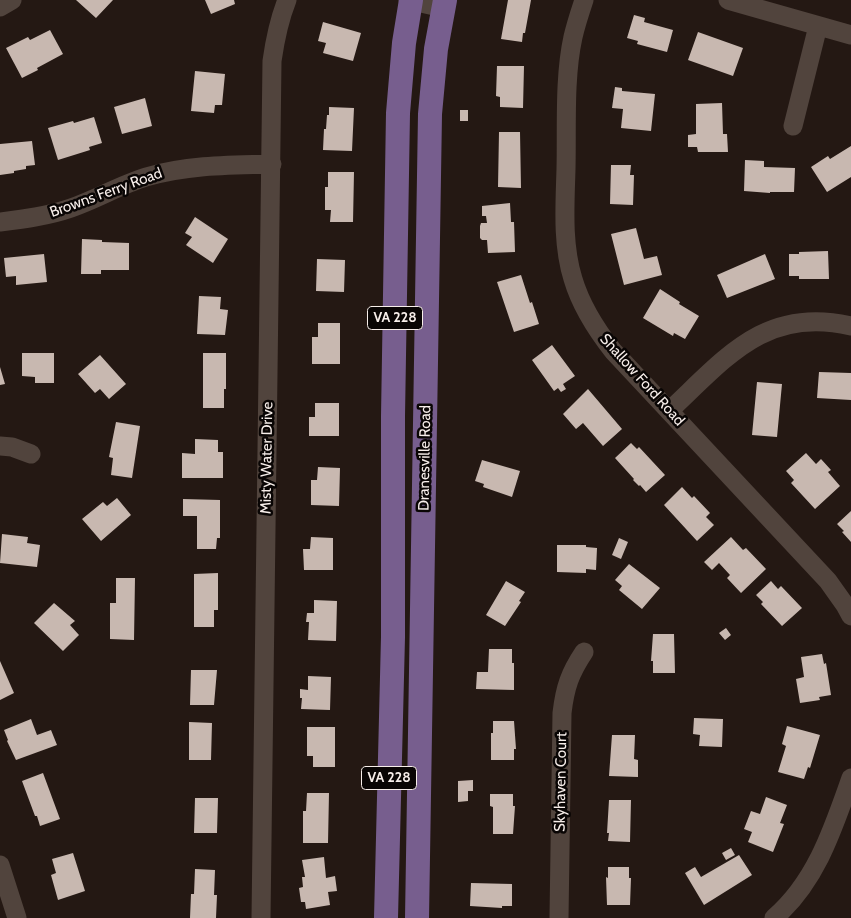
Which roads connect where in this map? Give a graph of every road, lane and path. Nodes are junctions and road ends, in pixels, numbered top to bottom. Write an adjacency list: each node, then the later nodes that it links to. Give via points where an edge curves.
1 (12, 0): 7 (street)
2 (287, 0): 11 (street, Misty Water Drive, via 274,42 272,61)
3 (410, 0): 6 (street); 24 (main road, Dranesville Road / VA 228, via 398,113 393,637)
4 (584, 0): 14 (street, Shallow Ford Road, via 573,38 569,70 565,206 568,260 582,305 595,328)
5 (728, 0): 8 (street)
6 (444, 4): 25 (main road, Dranesville Road / VA 228, via 430,114)
7 (0, 7)
8 (818, 26): 9 (street); 10 (street)
9 (851, 35)
10 (793, 126)
11 (272, 164): 12 (street, Browns Ferry Road, via 171,170 71,208 35,218); 23 (street, Misty Water Drive)
12 (0, 222)
13 (851, 326): 14 (street, via 809,321 780,326 757,336 735,350)
14 (669, 411): 17 (street, Shallow Ford Road, via 828,581)
15 (0, 446): 16 (street)
16 (31, 454)
17 (851, 616)
18 (584, 652): 26 (street, Skyhaven Court, via 572,670 563,705)
19 (851, 778): 20 (street)
20 (846, 808): 27 (street, via 804,886)
21 (0, 865): 22 (street)
22 (17, 918)
23 (261, 918)
24 (386, 918)
25 (417, 918)
26 (560, 918)
27 (774, 918)

